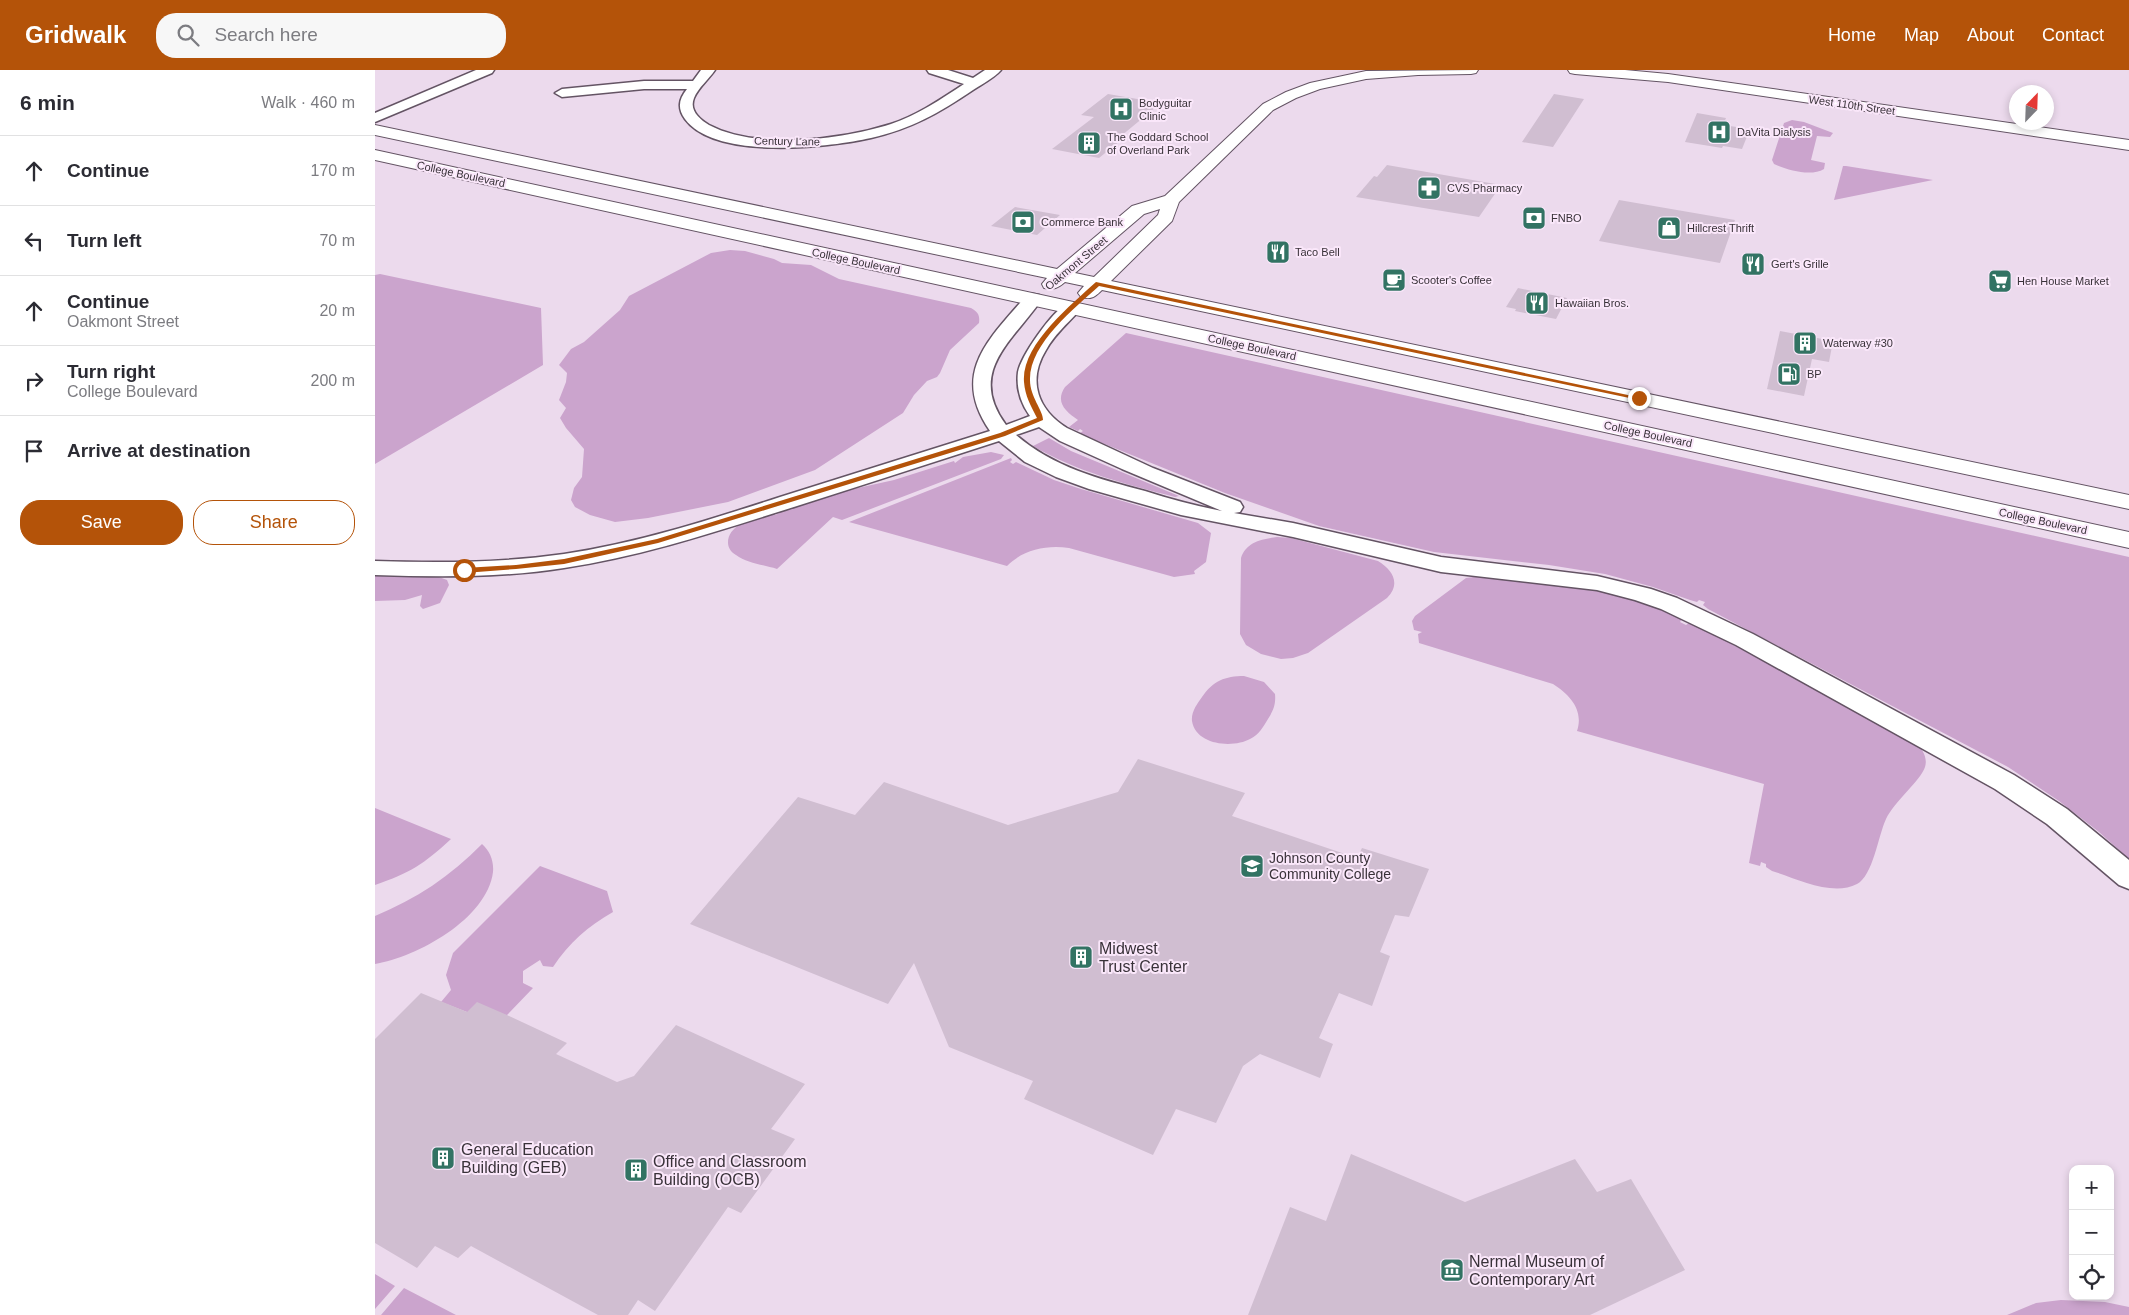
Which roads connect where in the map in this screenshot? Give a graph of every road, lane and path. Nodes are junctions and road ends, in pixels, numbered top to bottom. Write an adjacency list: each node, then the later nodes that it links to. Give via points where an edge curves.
1 (487, 70): 10 (street)
2 (709, 70): 8 (street, Century Lane)
3 (934, 70): 7 (street)
4 (995, 70): 7 (street, Century Lane)
5 (1471, 70): 14 (main road, Oakmont Street, via 1376,72 1327,80 1294,91 1268,107)
6 (1575, 70): 12 (main road, West 110th Street, via 1668,78)
7 (973, 82): 8 (street, Century Lane, via 917,119 869,142 782,144 746,141 721,135 697,124 687,112 687,98)
8 (695, 85): 9 (street, via 644,85)
9 (563, 93)
10 (375, 118)
11 (375, 130): 15 (main road, College Boulevard)
12 (2129, 145)
13 (375, 155): 17 (main road, College Boulevard)
14 (1171, 200): 15 (main road, Oakmont Street, via 1138,210); 16 (main road, Oakmont Street, via 1166,217)
15 (1060, 276): 16 (main road, College Boulevard); 17 (main road, Oakmont Street)
16 (1098, 284): 18 (main road, Oakmont Street); 21 (main road, College Boulevard)
17 (1033, 299): 18 (main road, College Boulevard); 20 (street, via 991,351 982,372 981,389 988,412)
18 (1072, 308): 19 (street, via 1045,337 1028,367 1030,398); 23 (main road, College Boulevard)
19 (1041, 418): 20 (street); 22 (street, via 1064,435 1119,461)
20 (1003, 434): 22 (street, via 1027,454 1053,469 1087,482 1198,512); 24 (street, via 705,527 613,552 480,570)
21 (2129, 502)
22 (1293, 530): 25 (street, via 1393,556 1615,587 1685,610 1964,759 2033,800 2082,835)
23 (2129, 540)
24 (375, 568)
25 (2129, 877)

